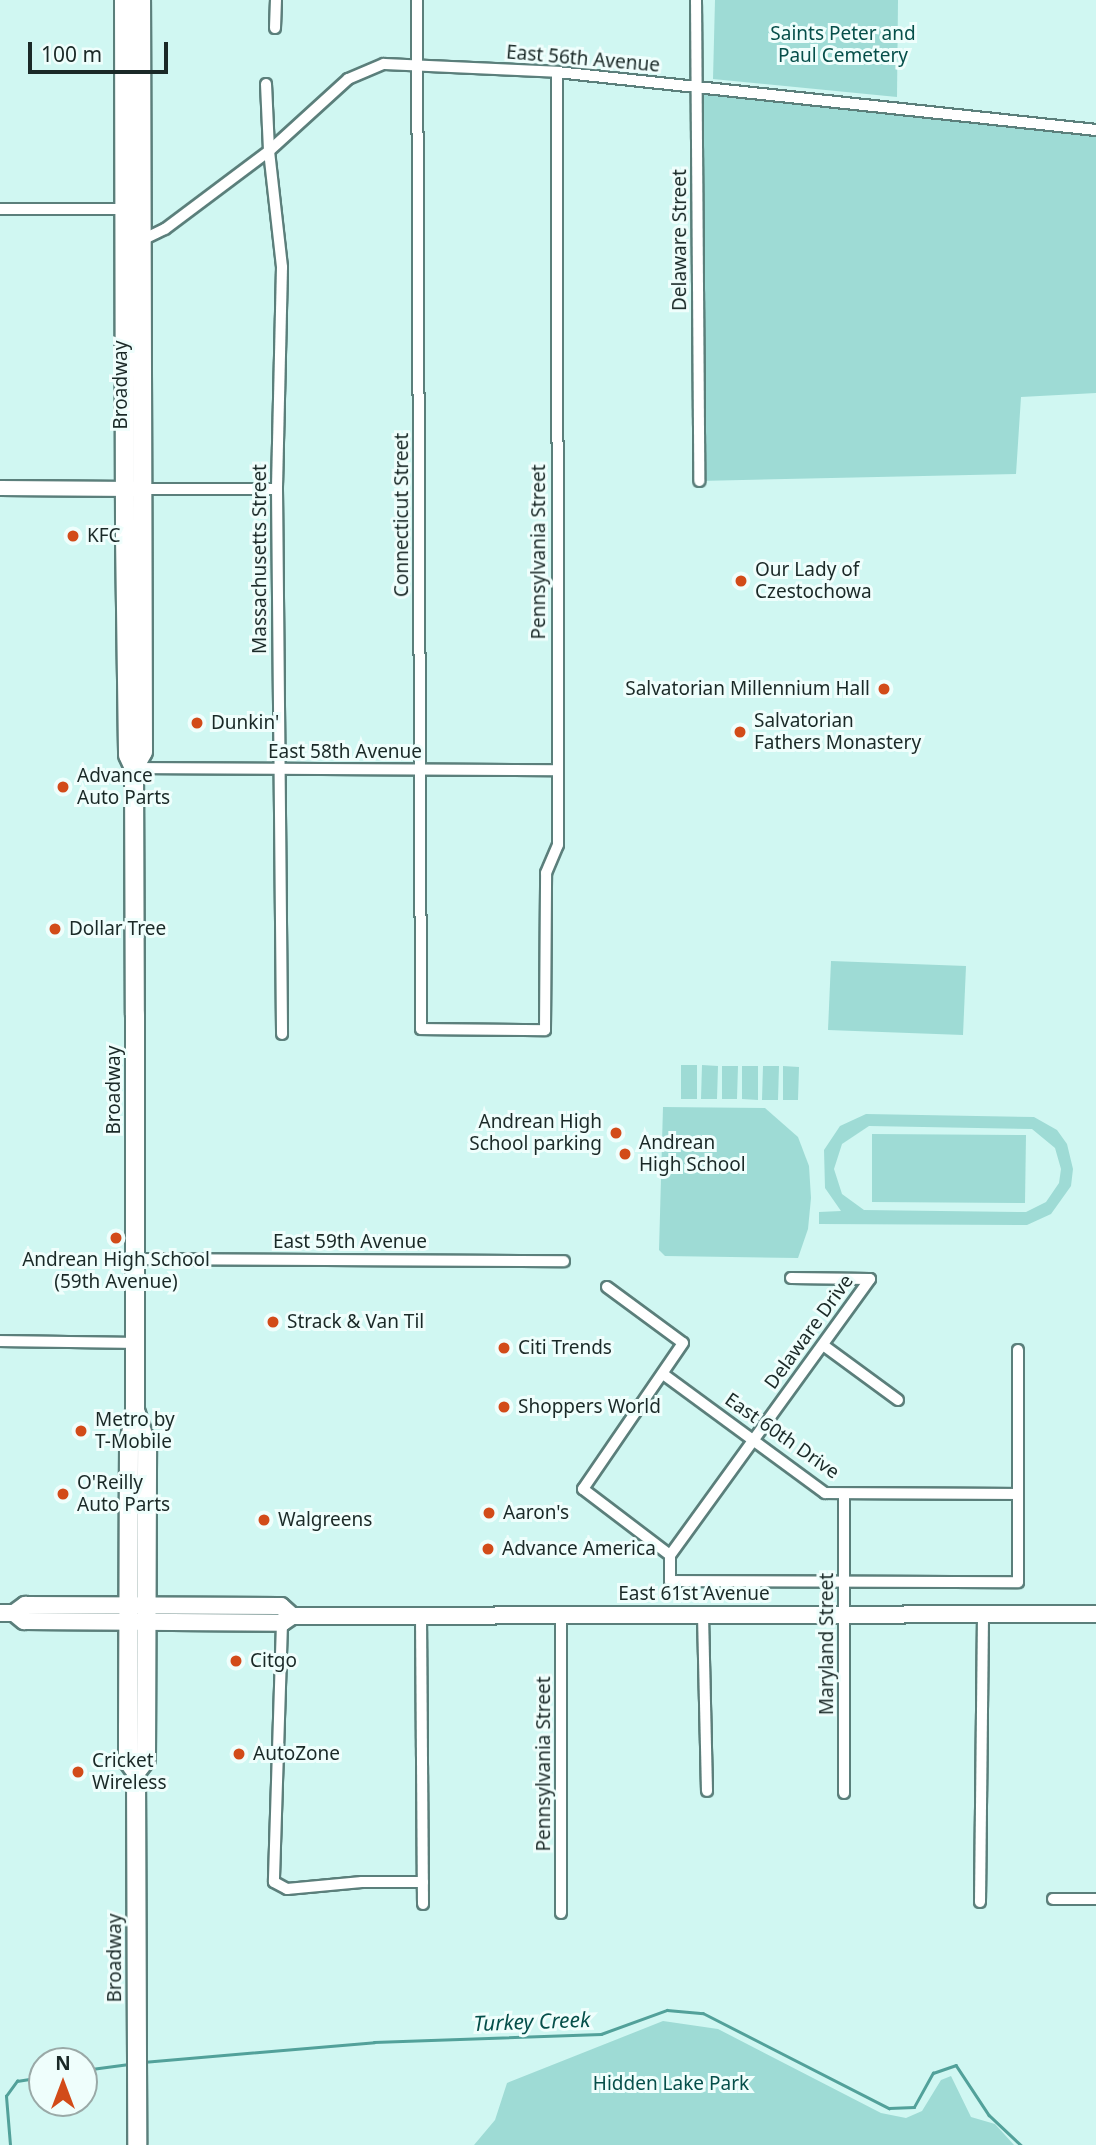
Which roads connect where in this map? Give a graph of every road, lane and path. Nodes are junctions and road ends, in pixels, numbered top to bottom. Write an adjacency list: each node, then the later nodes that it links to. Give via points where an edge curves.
1 (124, 0): 14 (main road, Broadway)
2 (141, 0): 15 (main road, Broadway)
3 (276, 0): 6 (street)
4 (417, 0): 7 (street, Connecticut Street)
5 (696, 0): 10 (street, Delaware Street)
6 (275, 28)
7 (417, 64): 8 (street, East 56th Avenue); 12 (street, East 56th Avenue, via 384,64 348,79); 23 (street, Connecticut Street)
8 (557, 72): 10 (street, East 56th Avenue); 22 (street, Pennsylvania Street)
9 (266, 85): 12 (street, Massachusetts Street)
10 (697, 88): 11 (street, East 56th Avenue); 16 (street, Delaware Street)
11 (1096, 130)
12 (268, 151): 15 (street, East 56th Avenue, via 165,229); 19 (street, Massachusetts Street, via 282,267)
13 (0, 209): 14 (street)
14 (124, 209): 15 (main road, Broadway)
15 (132, 244): 18 (main road, Broadway)
16 (699, 481)
17 (0, 488): 18 (street)
18 (133, 489): 19 (street); 20 (main road, Broadway, via 143,752)
19 (277, 489): 21 (street, Massachusetts Street)
20 (134, 768): 21 (street, East 58th Avenue); 26 (main road, Broadway)
21 (279, 769): 23 (street, East 58th Avenue); 25 (street, Massachusetts Street)
22 (556, 769): 23 (street, East 58th Avenue); 24 (street, Pennsylvania Street, via 558,845 546,873)
23 (420, 770): 24 (street, Connecticut Street, via 421,1029)
24 (545, 1030)
25 (282, 1034)
26 (135, 1259): 27 (street, East 59th Avenue); 31 (main road, Broadway)
27 (564, 1261)
28 (791, 1278): 32 (street, Delaware Drive, via 870,1279)
29 (607, 1287): 34 (street, via 683,1343)
30 (0, 1341): 31 (street)
31 (135, 1343): 42 (main road, Broadway, via 135,1411 129,1446)
32 (823, 1345): 35 (street); 36 (street, Delaware Drive)
33 (1018, 1350): 37 (street)
34 (663, 1374): 36 (street, East 60th Drive); 39 (street, via 583,1489)
35 (898, 1400)
36 (753, 1437): 38 (street, East 60th Drive, via 825,1493); 39 (street, Delaware Drive)
37 (1017, 1494): 38 (street, East 60th Drive); 40 (street, via 1018,1582)
38 (844, 1496): 40 (street, Maryland Street)
39 (670, 1555): 40 (street, via 670,1580)
40 (845, 1581): 43 (street, Maryland Street)
41 (7, 1613): 42 (main road, East 61st Avenue, via 24,1621)
42 (137, 1614): 49 (main road, East 61st Avenue); 58 (main road, Broadway, via 146,1759 136,1772)
43 (846, 1614): 44 (main road, East 61st Avenue); 46 (main road, East 61st Avenue); 51 (street, Maryland Street)
44 (983, 1614): 45 (main road, East 61st Avenue); 55 (street)
45 (1096, 1614)
46 (703, 1615): 47 (main road, East 61st Avenue); 50 (street)
47 (561, 1616): 48 (main road, East 61st Avenue); 57 (street, Pennsylvania Street)
48 (421, 1617): 49 (main road, East 61st Avenue); 52 (street)
49 (287, 1619): 52 (street, via 274,1882 287,1889)
50 (707, 1791)
51 (844, 1793)
52 (423, 1882): 56 (street)
53 (1053, 1899): 54 (street)
54 (1096, 1899)
55 (980, 1902)
56 (423, 1904)
57 (561, 1913)
58 (137, 2145)

